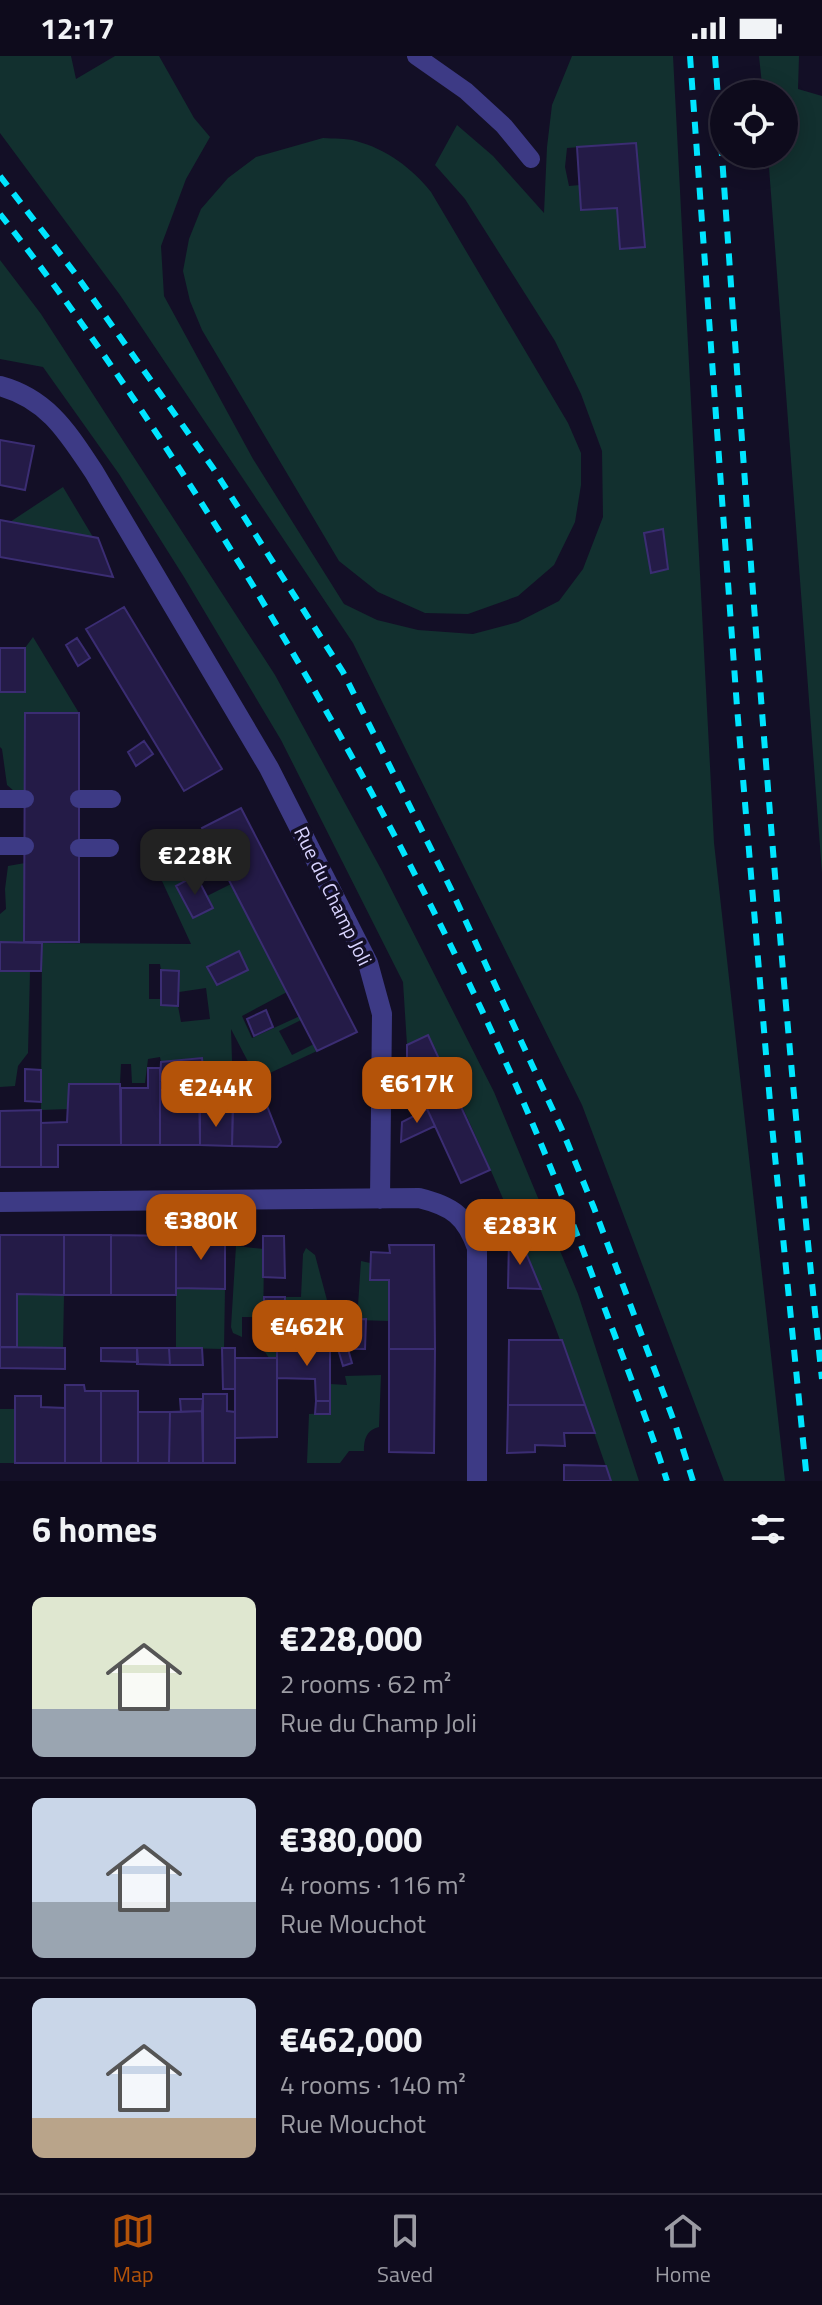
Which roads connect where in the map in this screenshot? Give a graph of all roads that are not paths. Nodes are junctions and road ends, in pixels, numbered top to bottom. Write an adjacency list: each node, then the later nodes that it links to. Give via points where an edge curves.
1 (416, 56): 2 (lane, via 466,91)
2 (531, 159)
3 (0, 386): 12 (street, Rue du Champ Joli, via 46,408 94,472 269,768 368,963 382,1014)
4 (0, 799): 5 (lane)
5 (25, 799)
6 (79, 799): 7 (lane)
7 (112, 799)
8 (0, 846): 9 (lane)
9 (25, 846)
10 (79, 848): 11 (lane)
11 (110, 848)
12 (380, 1199): 13 (street); 14 (street, via 436,1202 465,1220 472,1233 477,1248)
13 (0, 1202)
14 (477, 1481)

